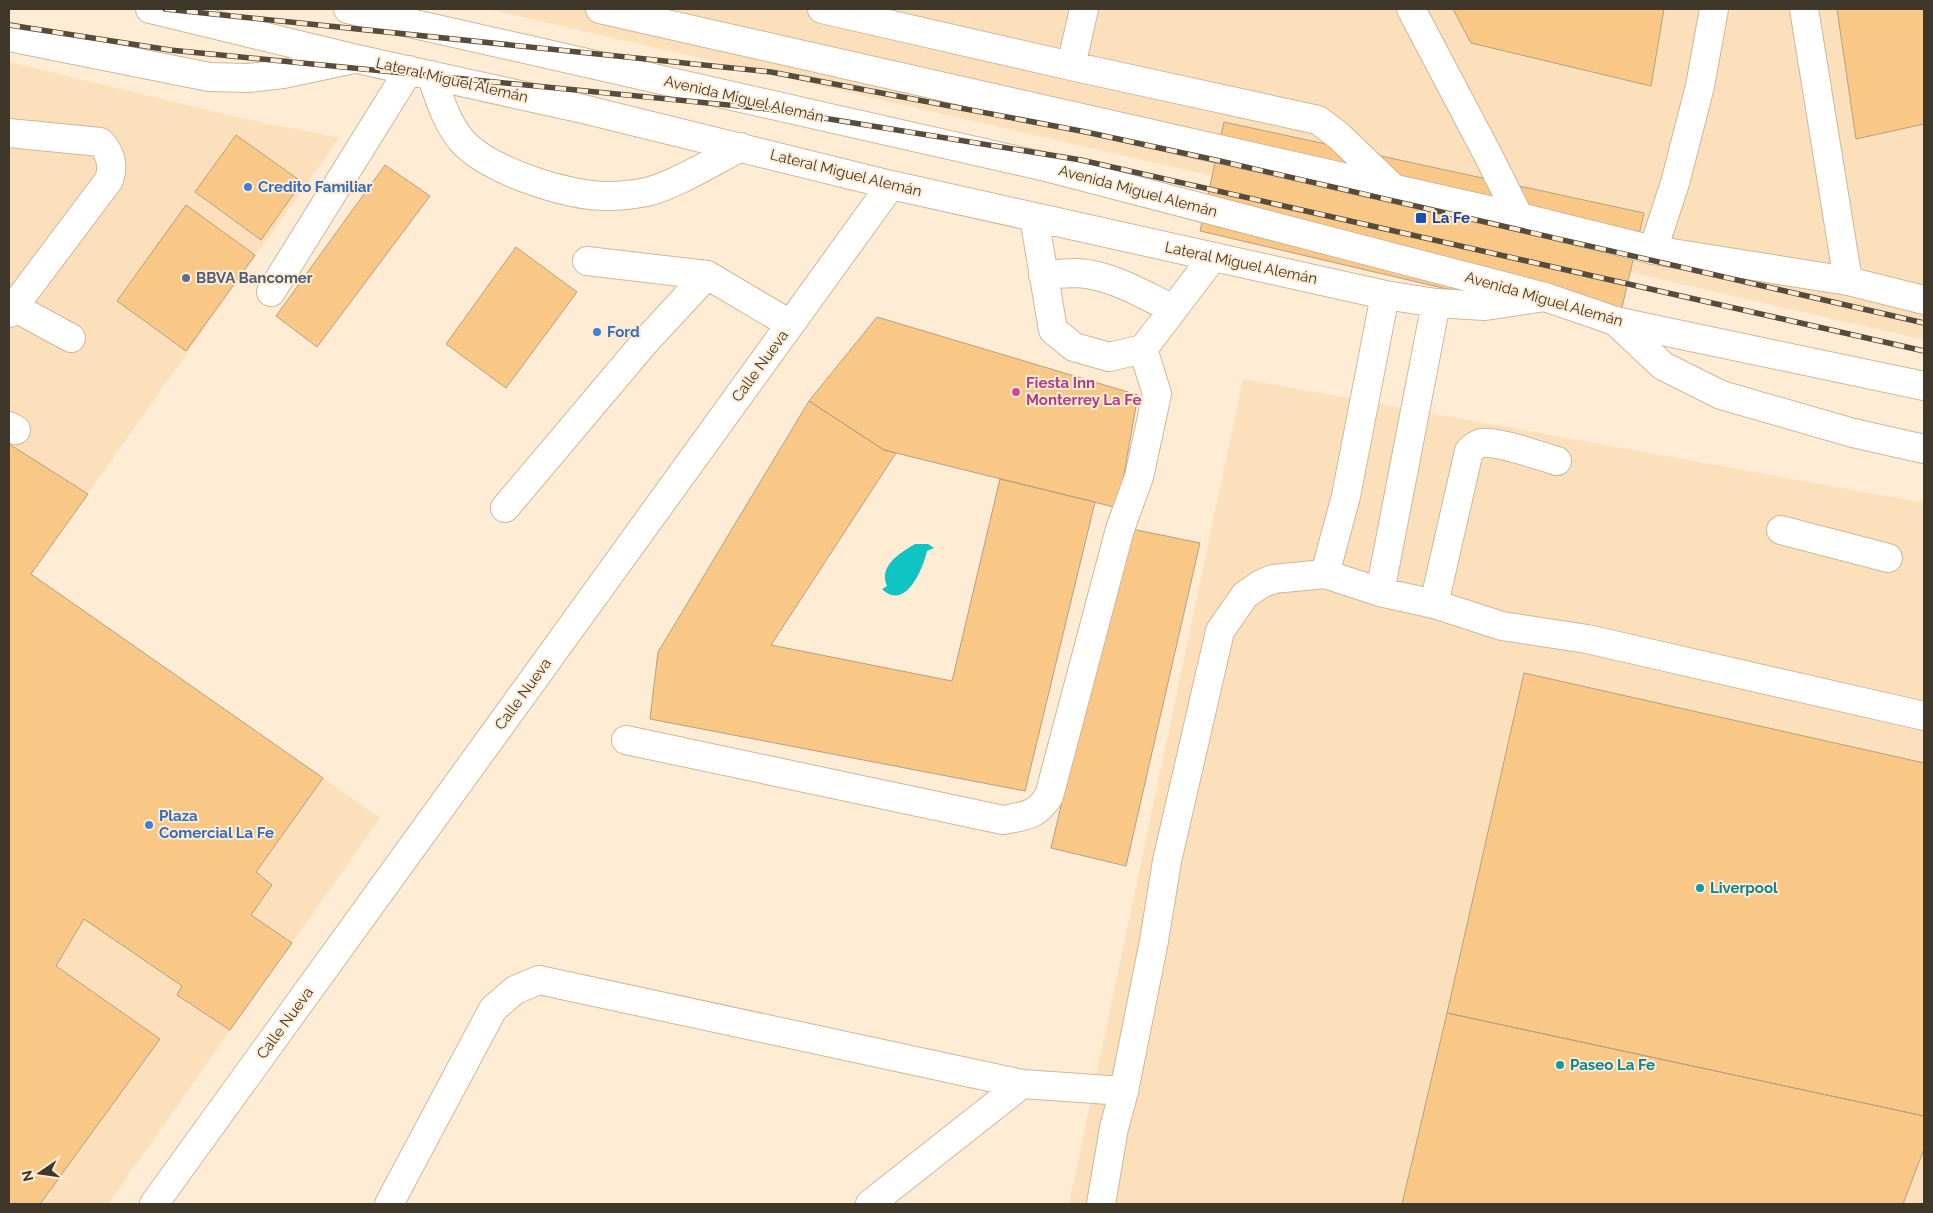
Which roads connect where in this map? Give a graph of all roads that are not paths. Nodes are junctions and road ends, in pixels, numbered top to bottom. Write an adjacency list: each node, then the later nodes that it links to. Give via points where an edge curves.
1 (150, 9): 10 (main road, Lateral Miguel Alemán)
2 (348, 9): 27 (main road, Avenida Miguel Alemán, via 1042,166)
3 (600, 9): 16 (main road)
4 (822, 9): 11 (main road)
5 (1084, 9): 11 (main road)
6 (1411, 9): 18 (main road)
7 (1714, 9): 19 (main road, via 1700,86)
8 (1804, 9): 24 (main road)
9 (9, 37): 10 (main road, via 209,76 248,78 283,74)
10 (358, 58): 12 (main road, Lateral Miguel Alemán)
11 (1071, 66): 16 (main road, via 1318,120)
12 (420, 72): 14 (main road, Lateral Miguel Alemán); 14 (main road, via 462,141 488,161 527,179 572,191 608,196 648,192); 25 (main road)
13 (9, 133): 31 (main road, via 100,142 112,164 109,180)
14 (740, 147): 15 (main road, Lateral Miguel Alemán)
15 (891, 185): 17 (main road, Lateral Miguel Alemán); 33 (main road, Calle Nueva)
16 (1394, 189): 18 (main road)
17 (1034, 217): 20 (main road, Lateral Miguel Alemán); 22 (main road)
18 (1519, 217): 19 (main road)
19 (1654, 250): 24 (main road)
20 (1213, 256): 26 (main road, Lateral Miguel Alemán); 30 (main road)
21 (587, 261): 23 (main road)
22 (1044, 275): 30 (main road, via 1080,273 1098,277); 35 (main road, via 1053,330 1074,347 1109,356)
23 (706, 276): 33 (main road); 39 (main road, via 645,342)
24 (1848, 281): 28 (main road)
25 (271, 292)
26 (1385, 295): 29 (main road, Lateral Miguel Alemán); 42 (main road, via 1346,496)
27 (1545, 297): 29 (main road, Lateral Miguel Alemán, via 1485,306); 32 (main road, Avenida Miguel Alemán)
28 (1924, 300)
29 (1436, 303): 43 (main road)
30 (1173, 309): 35 (main road)
31 (10, 310): 34 (main road)
32 (1615, 321): 36 (main road, Avenida Miguel Alemán); 37 (main road, via 1664,366 1720,395 1852,433)
33 (790, 324): 49 (main road, Calle Nueva)
34 (70, 338)
35 (1143, 349): 46 (main road, via 1157,394 1139,477 1120,529 1049,796 1041,808 1028,816 1003,820)
36 (1924, 386)
37 (1924, 449)
38 (1557, 461): 44 (main road, via 1494,444 1482,443 1469,451)
39 (505, 508)
40 (1781, 530): 41 (main road)
41 (1888, 558)
42 (1325, 574): 43 (main road); 48 (main road, via 1273,579 1261,584 1245,595 1220,631 1167,861)
43 (1380, 592): 44 (main road)
44 (1434, 604): 45 (main road, via 1502,626 1587,639)
45 (1924, 716)
46 (626, 740)
47 (1022, 1084): 48 (main road); 50 (main road, via 539,980 515,990 493,1009); 51 (main road)
48 (1124, 1091): 52 (main road)
49 (154, 1204)
50 (389, 1204)
51 (870, 1204)
52 (1100, 1204)

